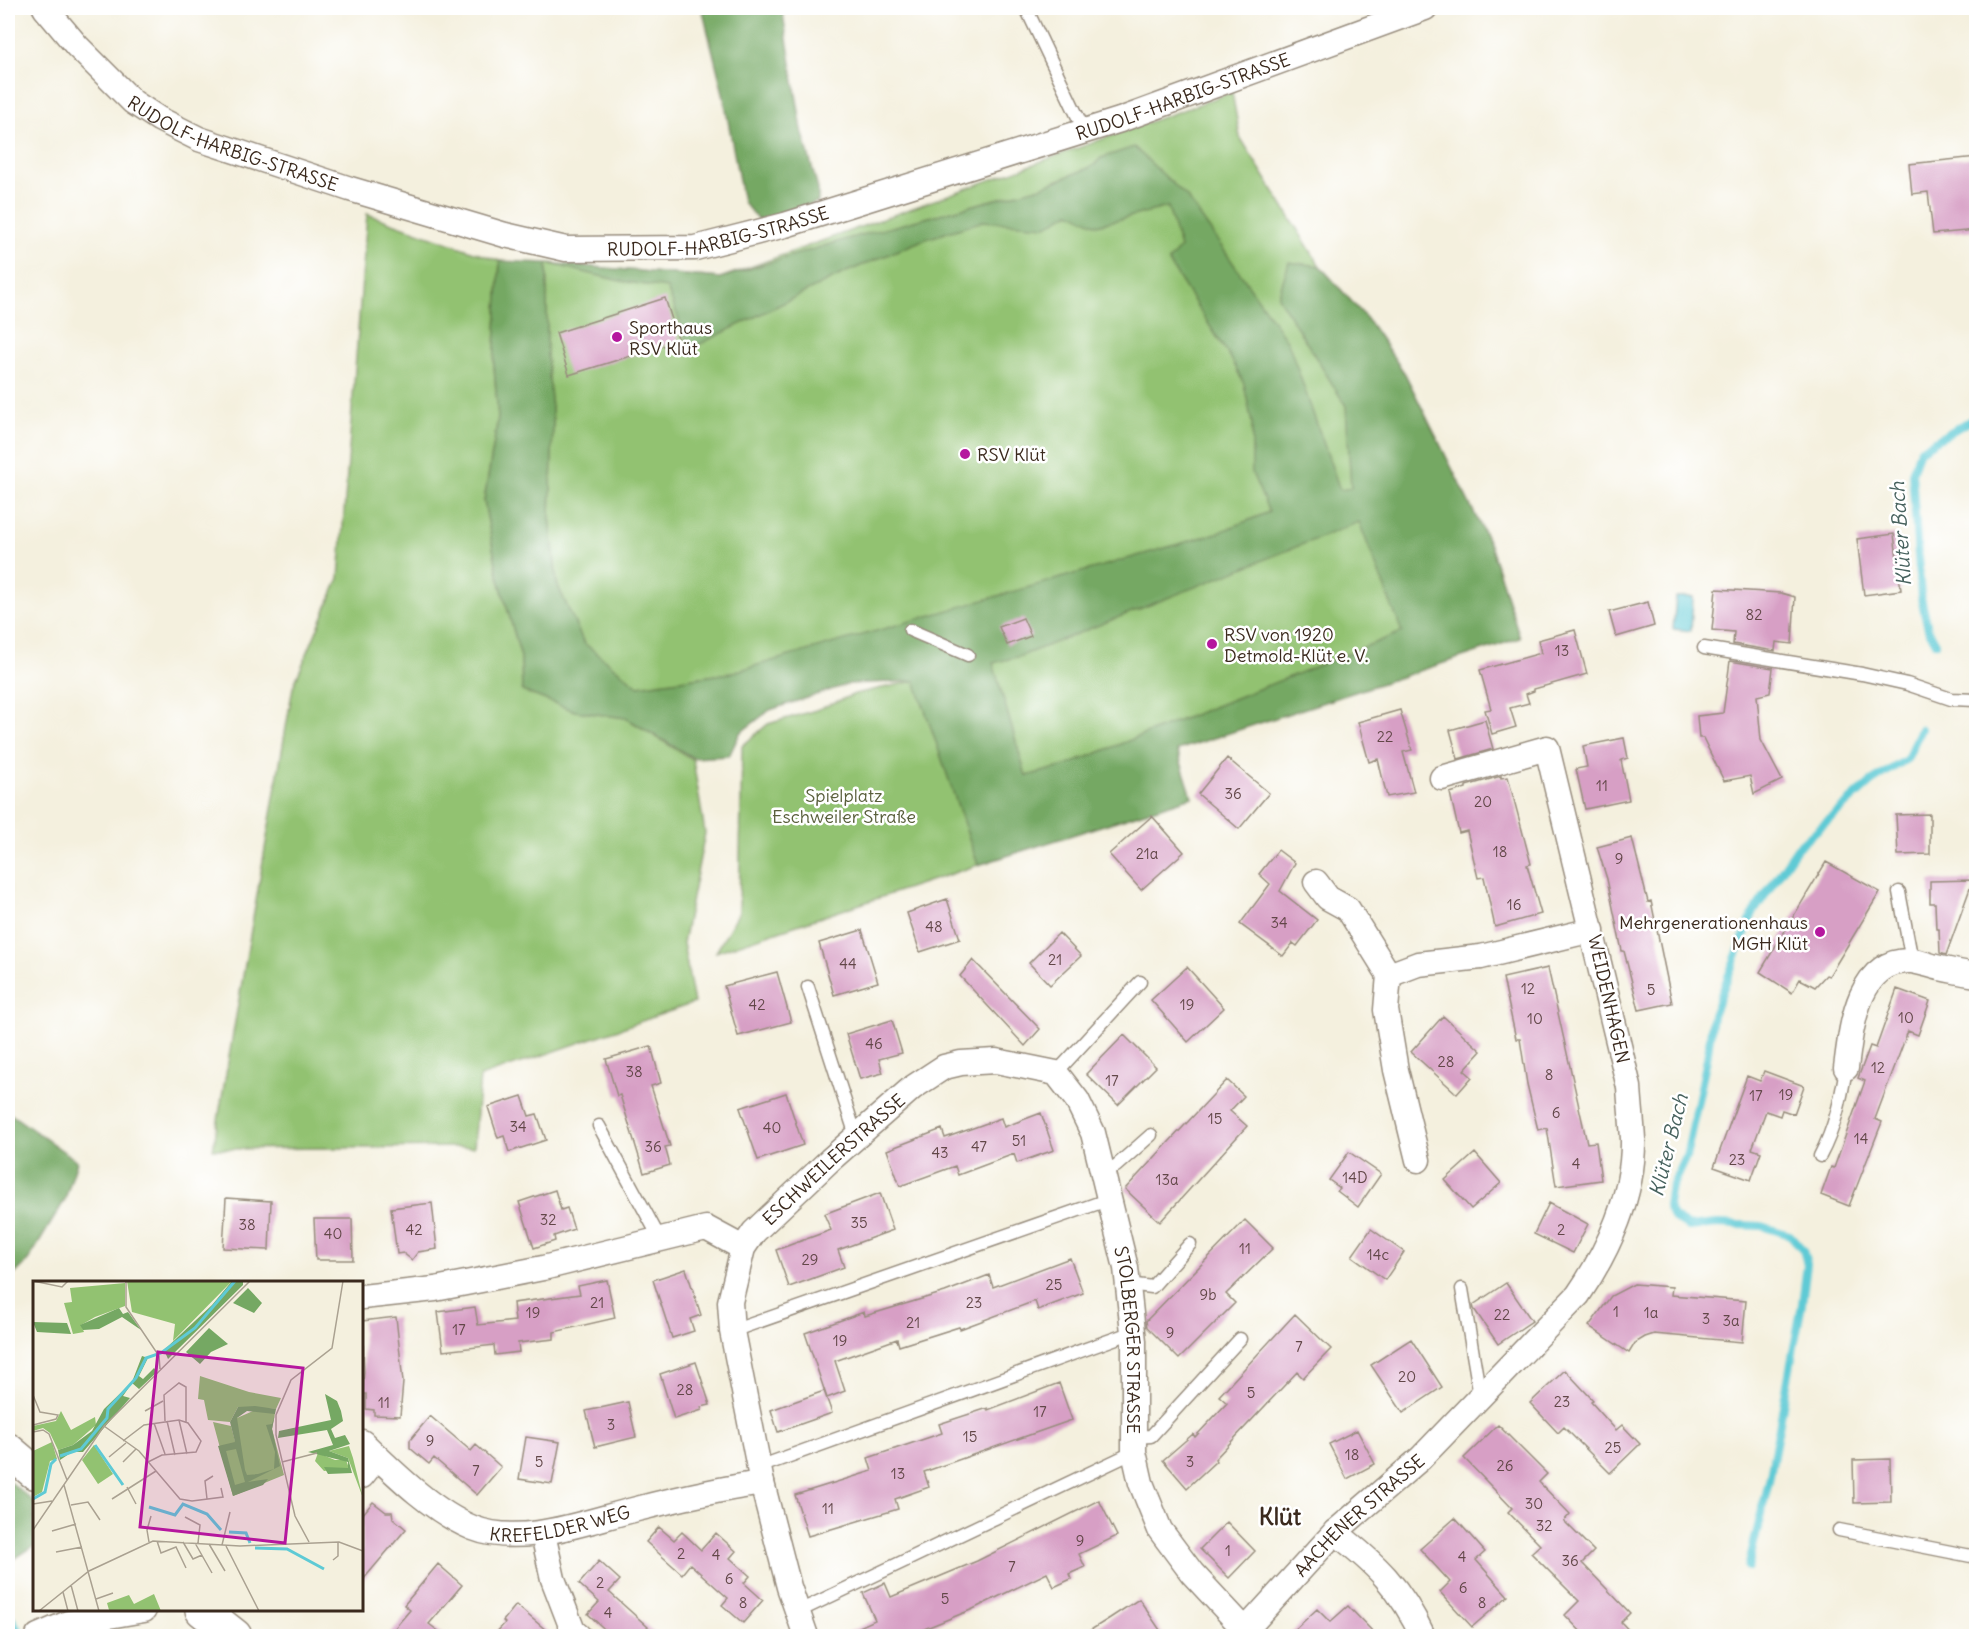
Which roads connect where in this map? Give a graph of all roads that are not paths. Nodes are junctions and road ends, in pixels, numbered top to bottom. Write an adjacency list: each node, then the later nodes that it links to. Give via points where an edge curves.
1 (45, 8): 4 (street, RUDOLF-HARBIG-STRASSE, via 133,102 199,139 361,192 566,249 695,248 785,225)
2 (1026, 8): 4 (lane)
3 (1425, 8): 4 (street, RUDOLF-HARBIG-STRASSE)
4 (1085, 132)
5 (910, 630): 7 (lane)
6 (1704, 648): 8 (lane, via 1862,674 1951,699)
7 (968, 655)
8 (1977, 700)
9 (1442, 778): 12 (street, WEIDENHAGEN, via 1547,748)
10 (1316, 882): 14 (street, via 1328,898 1348,909)
11 (1899, 892): 13 (lane)
12 (1592, 930): 14 (street, via 1481,957 1418,964); 35 (street, WEIDENHAGEN, via 1629,1087 1633,1140 1630,1171 1614,1231 1592,1274)
13 (1912, 961): 15 (street); 18 (street, via 1883,969 1867,984 1852,1022)
14 (1389, 975): 24 (street, via 1386,1010)
15 (1977, 975)
16 (1140, 982): 19 (lane)
17 (808, 987): 22 (lane)
18 (1845, 1068): 23 (lane, via 1840,1102)
19 (1056, 1073): 22 (street, ESCHWEILERSTRASSE, via 996,1061 944,1067 912,1088); 25 (street, STOLBERGER STRASSE, via 1077,1100 1089,1125)
20 (598, 1126): 27 (lane)
21 (1151, 1135): 25 (lane, via 1116,1166)
22 (856, 1139): 29 (street, ESCHWEILERSTRASSE, via 791,1196)
23 (1820, 1156)
24 (1418, 1160)
25 (1102, 1171): 26 (street, STOLBERGER STRASSE)
26 (1110, 1200): 30 (street, STOLBERGER STRASSE); 33 (lane)
27 (660, 1239): 29 (street, via 706,1228); 32 (street, via 543,1268 435,1289)
28 (1190, 1244): 30 (lane, via 1152,1287)
29 (743, 1248): 33 (street, ESCHWEILERSTRASSE, via 730,1302)
30 (1128, 1284): 34 (street, STOLBERGER STRASSE)
31 (1462, 1289): 37 (lane)
32 (363, 1297)
33 (732, 1331): 43 (street, ESCHWEILERSTRASSE)
34 (1132, 1332): 38 (street, STOLBERGER STRASSE); 43 (lane)
35 (1539, 1337): 37 (street, AACHENER STRASSE)
36 (1240, 1339): 38 (lane, via 1151,1436)
37 (1480, 1396): 45 (street, AACHENER STRASSE, via 1421,1458)
38 (1134, 1444): 50 (lane); 51 (street, STOLBERGER STRASSE, via 1142,1483 1160,1530)
39 (369, 1449): 42 (street, KREFELDER WEG); 46 (street, KREFELDER WEG, via 434,1506 474,1529)
40 (8, 1450): 41 (main road)
41 (33, 1471)
42 (363, 1472)
43 (761, 1475): 46 (street, KREFELDER WEG); 50 (street, ESCHWEILERSTRASSE)
44 (1839, 1530): 47 (lane)
45 (1335, 1532): 51 (street, AACHENER STRASSE); 56 (street, via 1396,1588)
46 (543, 1534): 54 (street, via 553,1579 573,1631)
47 (1977, 1557)
48 (138, 1611): 52 (street, via 68,1623)
49 (203, 1611): 53 (main road)
50 (797, 1612): 55 (street, ESCHWEILERSTRASSE)
51 (1243, 1634)
52 (39, 1636)
53 (235, 1636)
54 (579, 1636)
55 (806, 1636)
56 (1423, 1636)

